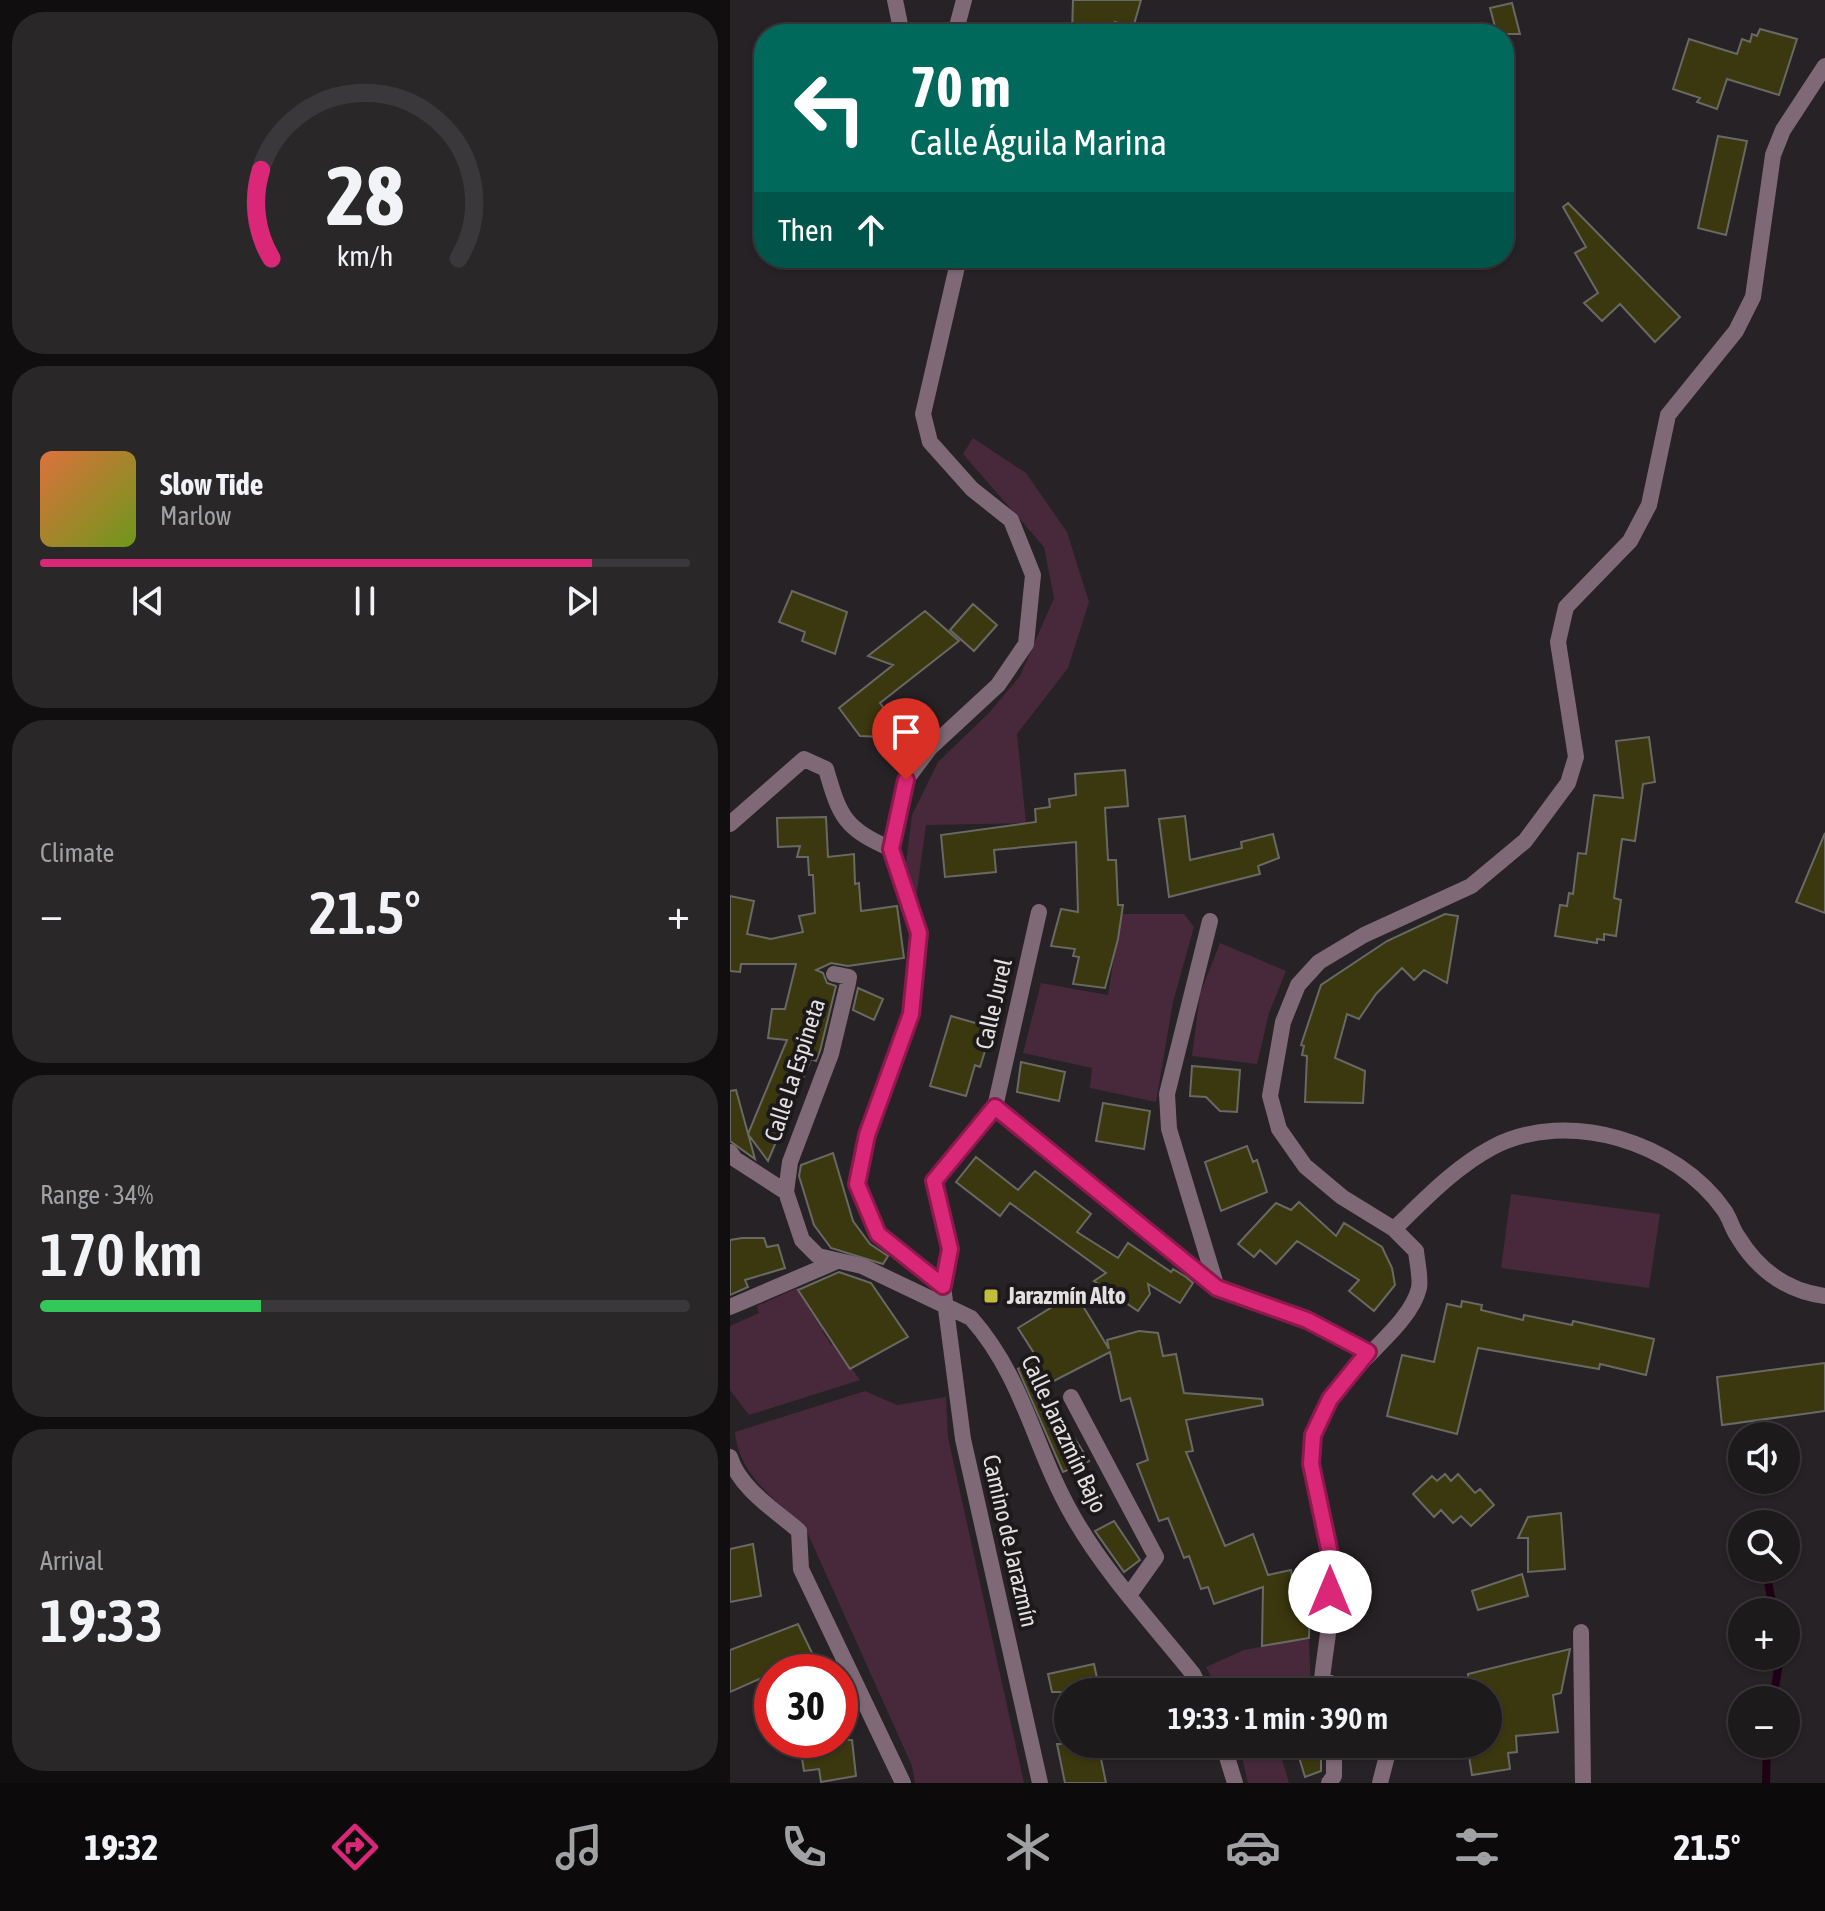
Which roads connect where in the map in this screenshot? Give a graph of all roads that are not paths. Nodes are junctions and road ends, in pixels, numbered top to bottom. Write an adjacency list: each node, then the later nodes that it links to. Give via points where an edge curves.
1 (895, 0): 3 (street)
2 (964, 0): 4 (street)
3 (900, 24)
4 (958, 24)
5 (1825, 66): 15 (street, via 1773,155 1753,297 1736,331 1668,415 1649,505 1630,541 1566,607 1558,642 1576,757 1568,783 1525,841 1471,886 1364,935 1319,962 1298,985 1283,1022 1270,1096 1279,1129 1305,1166)
6 (957, 268): 8 (street, via 923,414 930,442 972,489 1011,520 1033,575 1026,644 998,685 930,748 906,780)
7 (730, 824): 8 (street, via 804,759 826,769 839,815 859,835)
8 (891, 849): 17 (street, via 919,933 911,1014 867,1135 857,1184 878,1234)
9 (1039, 912): 12 (street, Calle Jurel)
10 (1210, 921): 18 (street, via 1167,1094 1169,1129)
11 (834, 974): 14 (street, Calle La Espineta, via 849,977 848,983 831,1054 790,1162)
12 (995, 1107): 17 (street, Calle Jurel, via 934,1181 950,1249); 18 (street)
13 (730, 1152): 14 (street)
14 (786, 1192): 16 (street, Calle Jarazmín Bajo, via 802,1240 818,1256)
15 (1394, 1229): 19 (street, via 1456,1172 1495,1146 1542,1133 1587,1132 1624,1139 1661,1155 1696,1180 1724,1210 1738,1239 1774,1281); 22 (street, via 1416,1251 1419,1288 1402,1318)
16 (835, 1262): 20 (street); 21 (street, Calle Jarazmín Bajo, via 862,1266)
17 (943, 1286): 21 (street, Camino de Jarazmín)
18 (1217, 1288): 22 (street, via 1307,1320)
19 (1825, 1296)
20 (730, 1307)
21 (944, 1307): 25 (street, Calle Jarazmín Bajo, via 971,1318 997,1347 1068,1507); 33 (street, Camino de Jarazmín, via 963,1439)
22 (1368, 1352): 28 (street, via 1330,1399 1313,1435 1311,1464 1332,1563)
23 (1071, 1397): 25 (street, Calle Jarazmín Bajo, via 1156,1557)
24 (730, 1457): 32 (street, via 757,1495 799,1531 801,1569)
25 (1129, 1595): 27 (street, Calle Jarazmín Bajo)
26 (1581, 1632): 37 (street)
27 (1195, 1678)
28 (1324, 1678)
29 (1227, 1758): 34 (street)
30 (1334, 1758): 35 (street)
31 (1386, 1758): 36 (street)
32 (903, 1783)
33 (1040, 1783)
34 (1235, 1783)
35 (1329, 1783)
36 (1380, 1783)
37 (1583, 1783)

